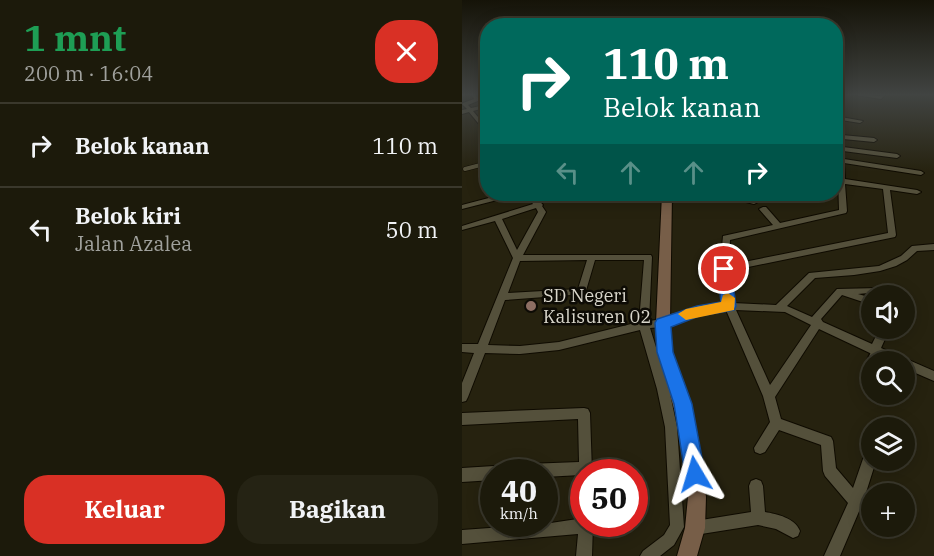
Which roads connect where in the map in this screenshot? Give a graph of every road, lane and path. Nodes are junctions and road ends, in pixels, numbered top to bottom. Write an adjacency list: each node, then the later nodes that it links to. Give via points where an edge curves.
1 (852, 120): 2 (street)
2 (860, 121)
3 (843, 137): 4 (street)
4 (874, 140)
5 (843, 149): 6 (street)
6 (873, 153): 7 (street); 10 (street)
7 (897, 156)
8 (843, 161): 10 (street)
9 (480, 165): 11 (lane)
10 (873, 166): 12 (street)
11 (465, 169)
12 (921, 173)
13 (896, 178): 16 (street)
14 (843, 181): 15 (street)
15 (886, 188): 16 (street); 31 (street, via 892,235)
16 (897, 189): 17 (street)
17 (917, 192)
18 (485, 201): 23 (street)
19 (536, 201): 22 (street)
20 (668, 201): 39 (main road)
21 (843, 201): 26 (street, via 843,211)
22 (539, 205): 25 (street); 30 (street, via 542,214)
23 (463, 207)
24 (763, 209): 26 (street)
25 (497, 217): 27 (street); 30 (street)
26 (777, 225): 31 (street, via 726,237)
27 (462, 228)
28 (934, 247): 37 (street, via 915,248 905,260 875,271 812,275)
29 (592, 257): 30 (street); 34 (street, via 582,292); 40 (street, via 648,257)
30 (517, 258): 34 (street)
31 (724, 269): 36 (street)
32 (861, 290): 33 (street)
33 (840, 291): 35 (street); 38 (street)
34 (502, 297): 43 (street)
35 (861, 298)
36 (729, 306): 37 (street); 39 (street); 48 (street)
37 (779, 309): 38 (street)
38 (817, 321): 44 (street); 48 (street)
39 (663, 323): 40 (street); 61 (main road, via 665,352 690,437 697,496)
40 (644, 325): 43 (street, via 559,346); 66 (street, via 671,428 677,526 669,540)
41 (880, 339): 44 (street)
42 (462, 348): 43 (street)
43 (482, 348): 49 (street)
44 (875, 349): 45 (street)
45 (879, 351)
46 (915, 367): 47 (street)
47 (934, 376)
48 (769, 396): 51 (street)
49 (462, 397)
50 (462, 419): 53 (street, via 584,413)
51 (776, 423): 52 (street); 58 (street, via 827,441 830,471)
52 (760, 448)
53 (586, 459)
54 (866, 471): 58 (street)
55 (480, 474): 56 (street)
56 (462, 475)
57 (756, 486): 59 (street)
58 (856, 502): 68 (street)
59 (758, 518): 61 (street); 62 (street, via 779,522)
60 (570, 527): 63 (street)
61 (695, 528): 67 (main road)
62 (793, 531)
63 (462, 537)
64 (585, 537): 65 (street)
65 (584, 556)
66 (648, 556)
67 (687, 556)
68 (832, 556)

